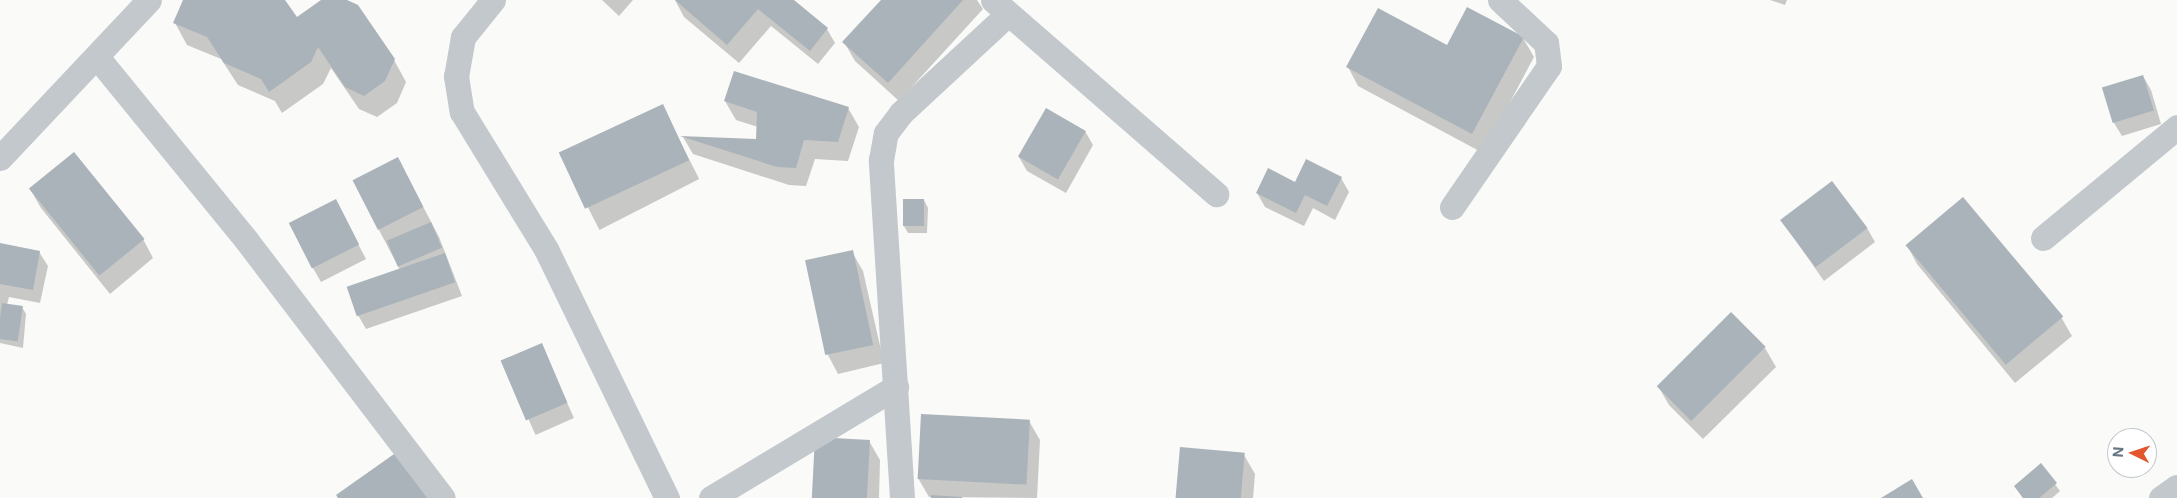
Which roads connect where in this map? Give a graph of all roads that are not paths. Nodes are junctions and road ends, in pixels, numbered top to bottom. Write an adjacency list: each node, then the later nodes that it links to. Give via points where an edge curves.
1 (150, 0): 5 (street)
2 (493, 0): 14 (street, via 463,37 456,76 462,112 546,249)
3 (1500, 0): 9 (street, via 1546,43 1549,66)
4 (1000, 8): 8 (street); 11 (street, via 886,133 881,160)
5 (96, 57): 7 (street); 13 (street, via 247,241)
6 (2177, 126): 10 (street)
7 (0, 158)
8 (1216, 194)
9 (1452, 206)
10 (2043, 238)
11 (896, 387): 15 (street); 16 (street)
12 (2177, 487): 17 (street)
13 (442, 498)
14 (666, 498)
15 (711, 498)
16 (902, 498)
17 (2161, 498)

